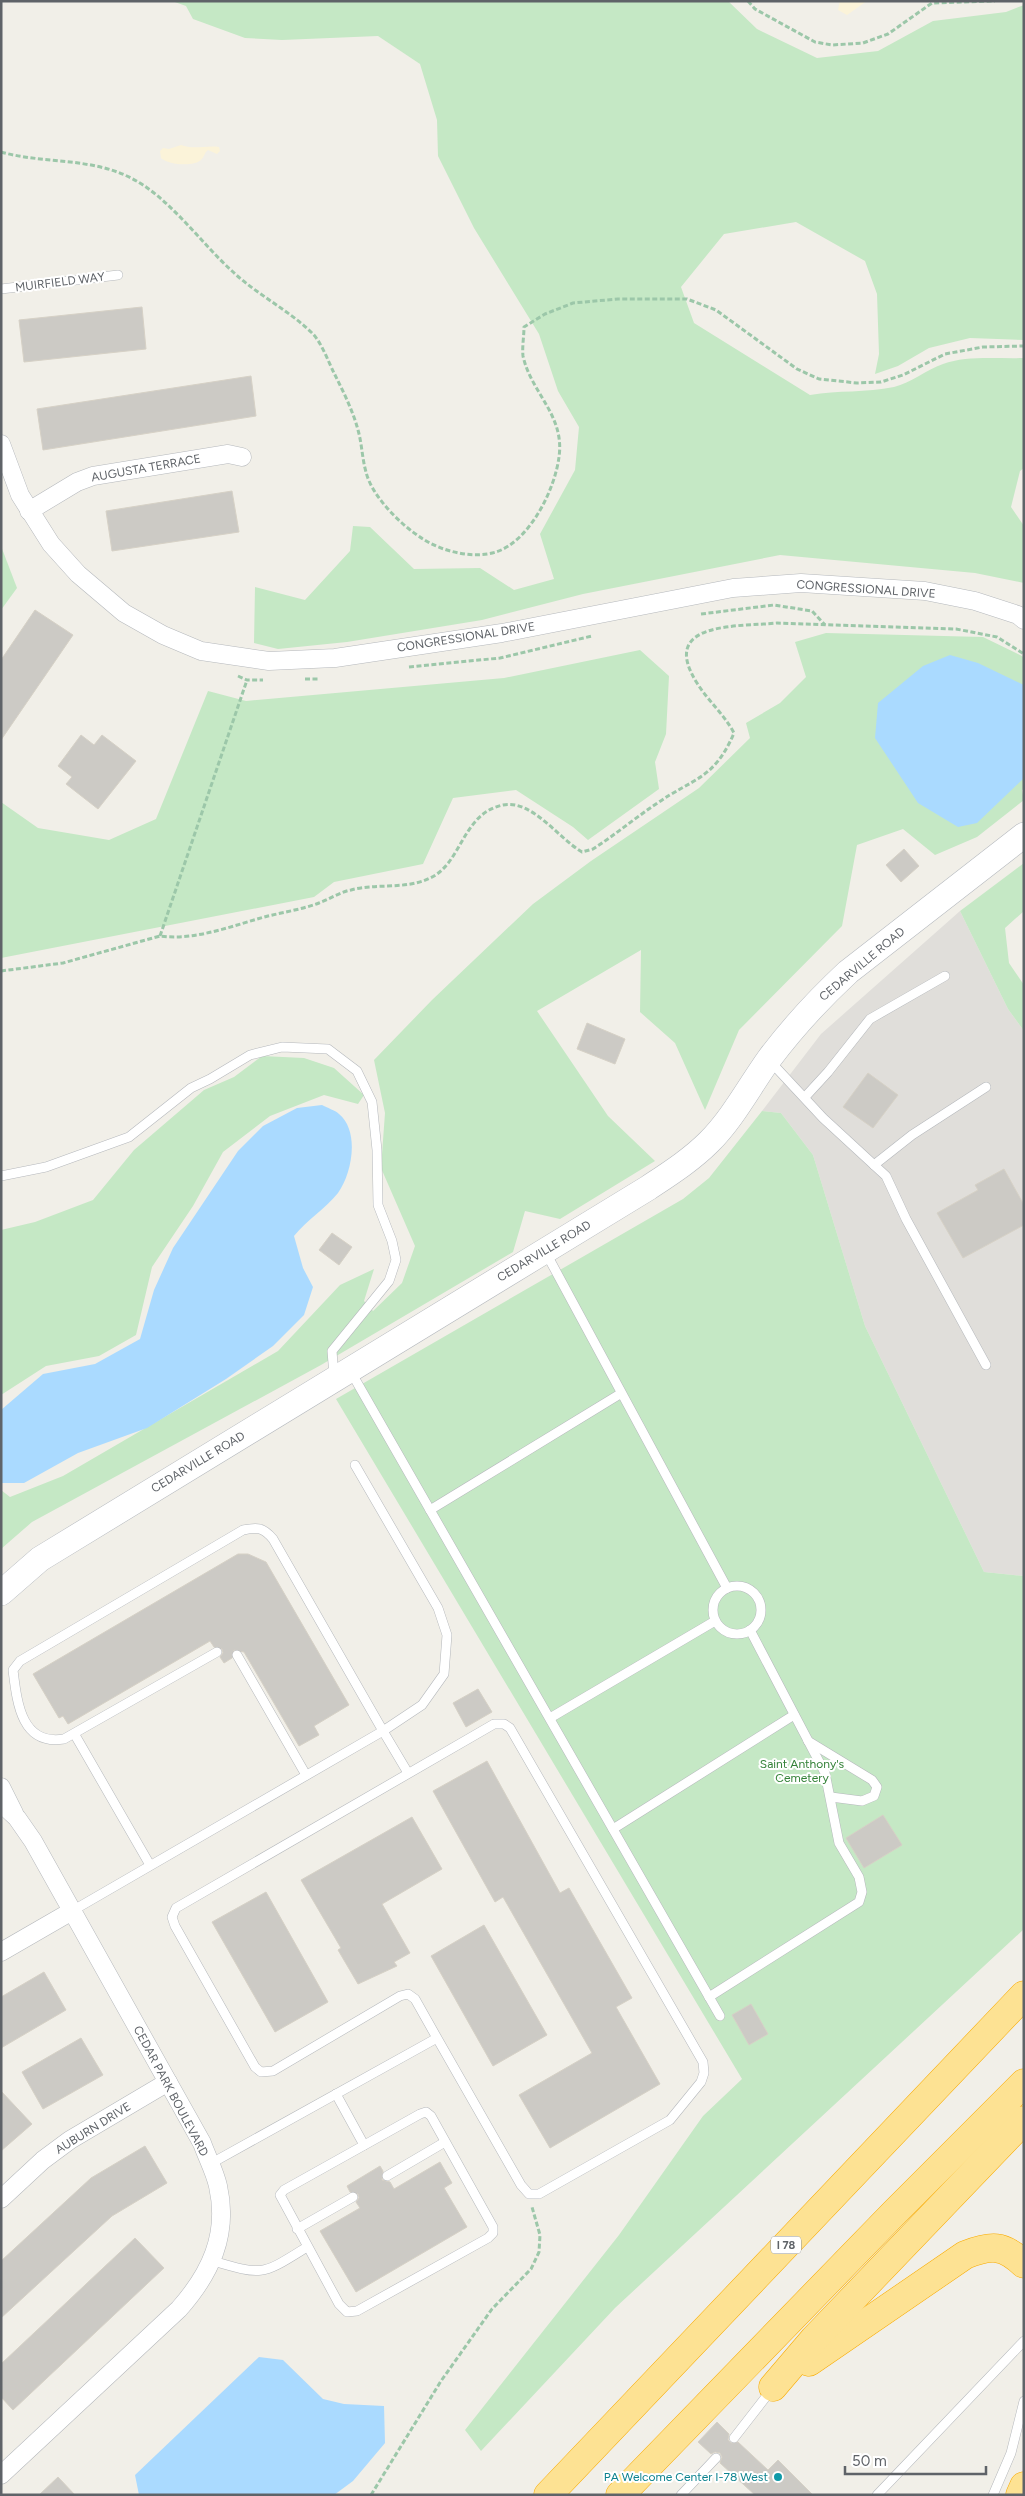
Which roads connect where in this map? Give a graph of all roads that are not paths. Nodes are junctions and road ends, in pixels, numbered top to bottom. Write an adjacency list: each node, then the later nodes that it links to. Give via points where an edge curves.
1 (118, 275): 2 (lane, MUIRFIELD WAY)
2 (1, 289)
3 (1, 444): 5 (street, CONGRESSIONAL DRIVE, via 9,472)
4 (242, 458): 5 (street, AUGUSTA TERRACE, via 228,454 94,476 77,482)
5 (29, 512): 6 (street, CONGRESSIONAL DRIVE, via 51,544 78,574 124,613 201,652 269,661 335,658 502,633 733,588 801,583 925,591 975,600)
6 (1024, 620)
7 (1024, 835): 9 (main road, CEDARVILLE ROAD, via 848,972 805,1014)
8 (945, 976): 11 (lane, via 870,1018)
9 (768, 1060): 11 (lane); 14 (main road, CEDARVILLE ROAD, via 727,1121 684,1163)
10 (986, 1087): 12 (lane, via 912,1135)
11 (805, 1097): 12 (lane)
12 (874, 1165): 15 (lane, via 886,1176)
13 (1, 1176): 16 (lane, via 46,1167 129,1137 191,1088 250,1055 282,1047 328,1049 356,1071 372,1102 378,1205 396,1260 389,1281 332,1351)
14 (544, 1251): 16 (main road, CEDARVILLE ROAD); 17 (lane)
15 (986, 1365)
16 (342, 1374): 19 (lane); 21 (main road, CEDARVILLE ROAD, via 40,1559)
17 (620, 1394): 19 (lane); 20 (lane)
18 (356, 1465): 28 (lane, via 438,1608 447,1635 444,1674 422,1705)
19 (430, 1510): 27 (lane)
20 (727, 1588): 22 (lane, via 720,1592 713,1606); 23 (lane, via 743,1586 760,1602 760,1617)
21 (1, 1593)
22 (715, 1621): 23 (lane, via 720,1628 735,1634); 27 (lane)
23 (750, 1630): 26 (lane)
24 (217, 1652): 29 (lane)
25 (237, 1656): 32 (lane)
26 (794, 1715): 30 (lane); 37 (lane)
27 (550, 1718): 37 (lane)
28 (383, 1731): 29 (lane, via 273,1539 258,1527 243,1530 20,1661 13,1670 20,1712 28,1726 39,1737 51,1741); 31 (lane); 32 (lane)
29 (75, 1735): 38 (lane)
30 (808, 1741): 34 (lane, via 825,1773); 34 (lane, via 872,1780 877,1787 874,1796 862,1801)
31 (408, 1773): 44 (lane, via 176,1908 172,1917 255,2067 261,2072 273,2071 408,1994 415,1999); 44 (lane, via 494,1724 510,1728 702,2062 704,2073 701,2082 670,2120 539,2194 529,2194)
32 (306, 1775): 38 (lane)
33 (1, 1786): 36 (street)
34 (831, 1797): 42 (lane, via 839,1843 858,1877 862,1892 859,1902)
35 (1, 1803): 36 (street, CEDAR PARK BOULEVARD)
36 (9, 1816): 39 (street, CEDAR PARK BOULEVARD, via 33,1842)
37 (613, 1829): 42 (lane)
38 (150, 1866): 39 (lane)
39 (72, 1911): 40 (street); 45 (street, CEDAR PARK BOULEVARD)
40 (1, 1952)
41 (1024, 1995): 66 (highway, I 78)
42 (709, 1997): 43 (lane)
43 (720, 2016)
44 (437, 2038): 47 (lane)
45 (168, 2082): 51 (street, CEDAR PARK BOULEVARD); 54 (street, AUBURN DRIVE, via 70,2140)
46 (1024, 2083): 67 (highway)
47 (336, 2094): 50 (lane); 51 (lane)
48 (1024, 2120): 60 (highway, via 814,2339)
49 (445, 2142): 50 (lane, via 426,2112); 52 (lane); 56 (lane, via 493,2227 488,2238 357,2311 347,2312 339,2304)
50 (364, 2145): 55 (lane, via 280,2195)
51 (210, 2164): 57 (street, CEDAR PARK BOULEVARD, via 218,2185 222,2211)
52 (386, 2176)
53 (353, 2196): 55 (lane)
54 (1, 2199)
55 (297, 2229): 56 (lane)
56 (307, 2247): 57 (lane, via 272,2269 260,2272)
57 (213, 2261): 64 (street, CEDAR PARK BOULEVARD, via 198,2288 179,2309)
58 (1024, 2264): 60 (highway, via 1007,2250 994,2247 965,2255)
59 (1024, 2341): 69 (lane)
60 (773, 2387): 62 (lane)
61 (1024, 2401): 70 (lane, via 1011,2453)
62 (734, 2438)
63 (716, 2458): 68 (lane)
64 (1, 2475)
65 (1024, 2486): 71 (highway)
66 (548, 2495)
67 (620, 2495)
68 (681, 2495)
69 (877, 2495)
70 (993, 2495)
71 (1020, 2495)

